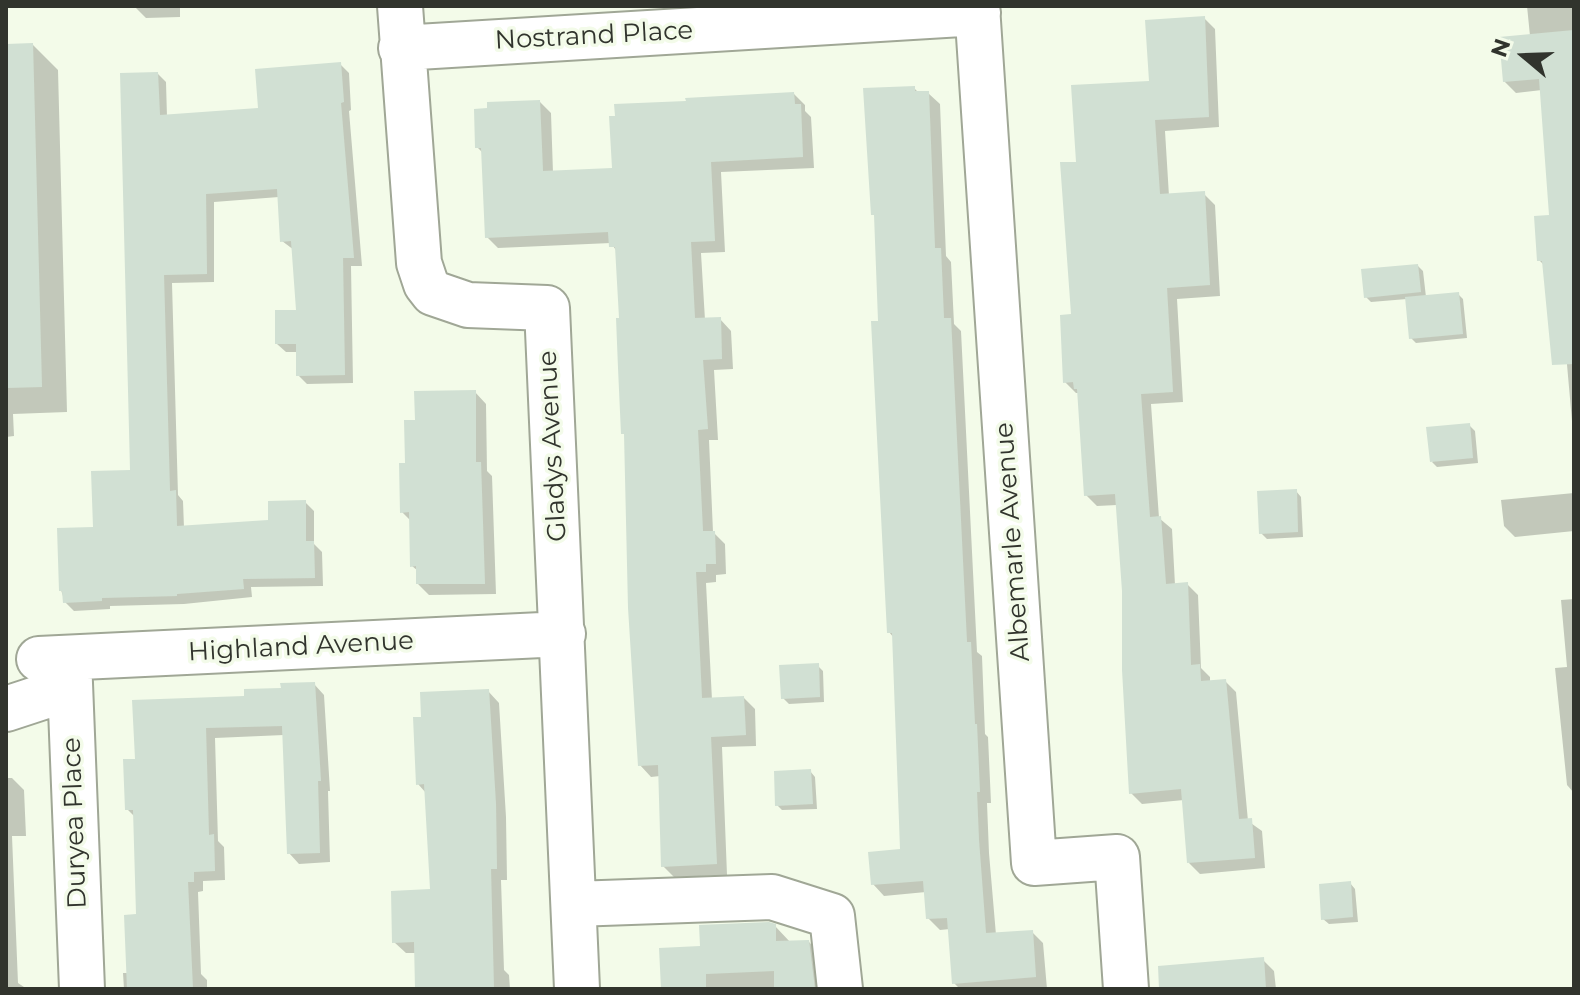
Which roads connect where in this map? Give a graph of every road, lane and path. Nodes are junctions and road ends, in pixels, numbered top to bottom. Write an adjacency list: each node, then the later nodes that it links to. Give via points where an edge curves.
1 (977, 9): 2 (street, Nostrand Place); 10 (street, Albemarle Avenue, via 1034,863 1117,857)
2 (400, 27): 3 (street, Gladys Avenue, via 419,263 426,284 433,293 468,305 547,308)
3 (563, 634): 4 (street, Highland Avenue); 6 (street, Gladys Avenue)
4 (60, 668): 5 (street, Highland Avenue); 7 (street, Duryea Place)
5 (6, 709)
6 (574, 904): 8 (street, Gladys Avenue); 9 (street, via 772,897 832,916)
7 (82, 989)
8 (577, 989)
9 (840, 989)
10 (1126, 989)

